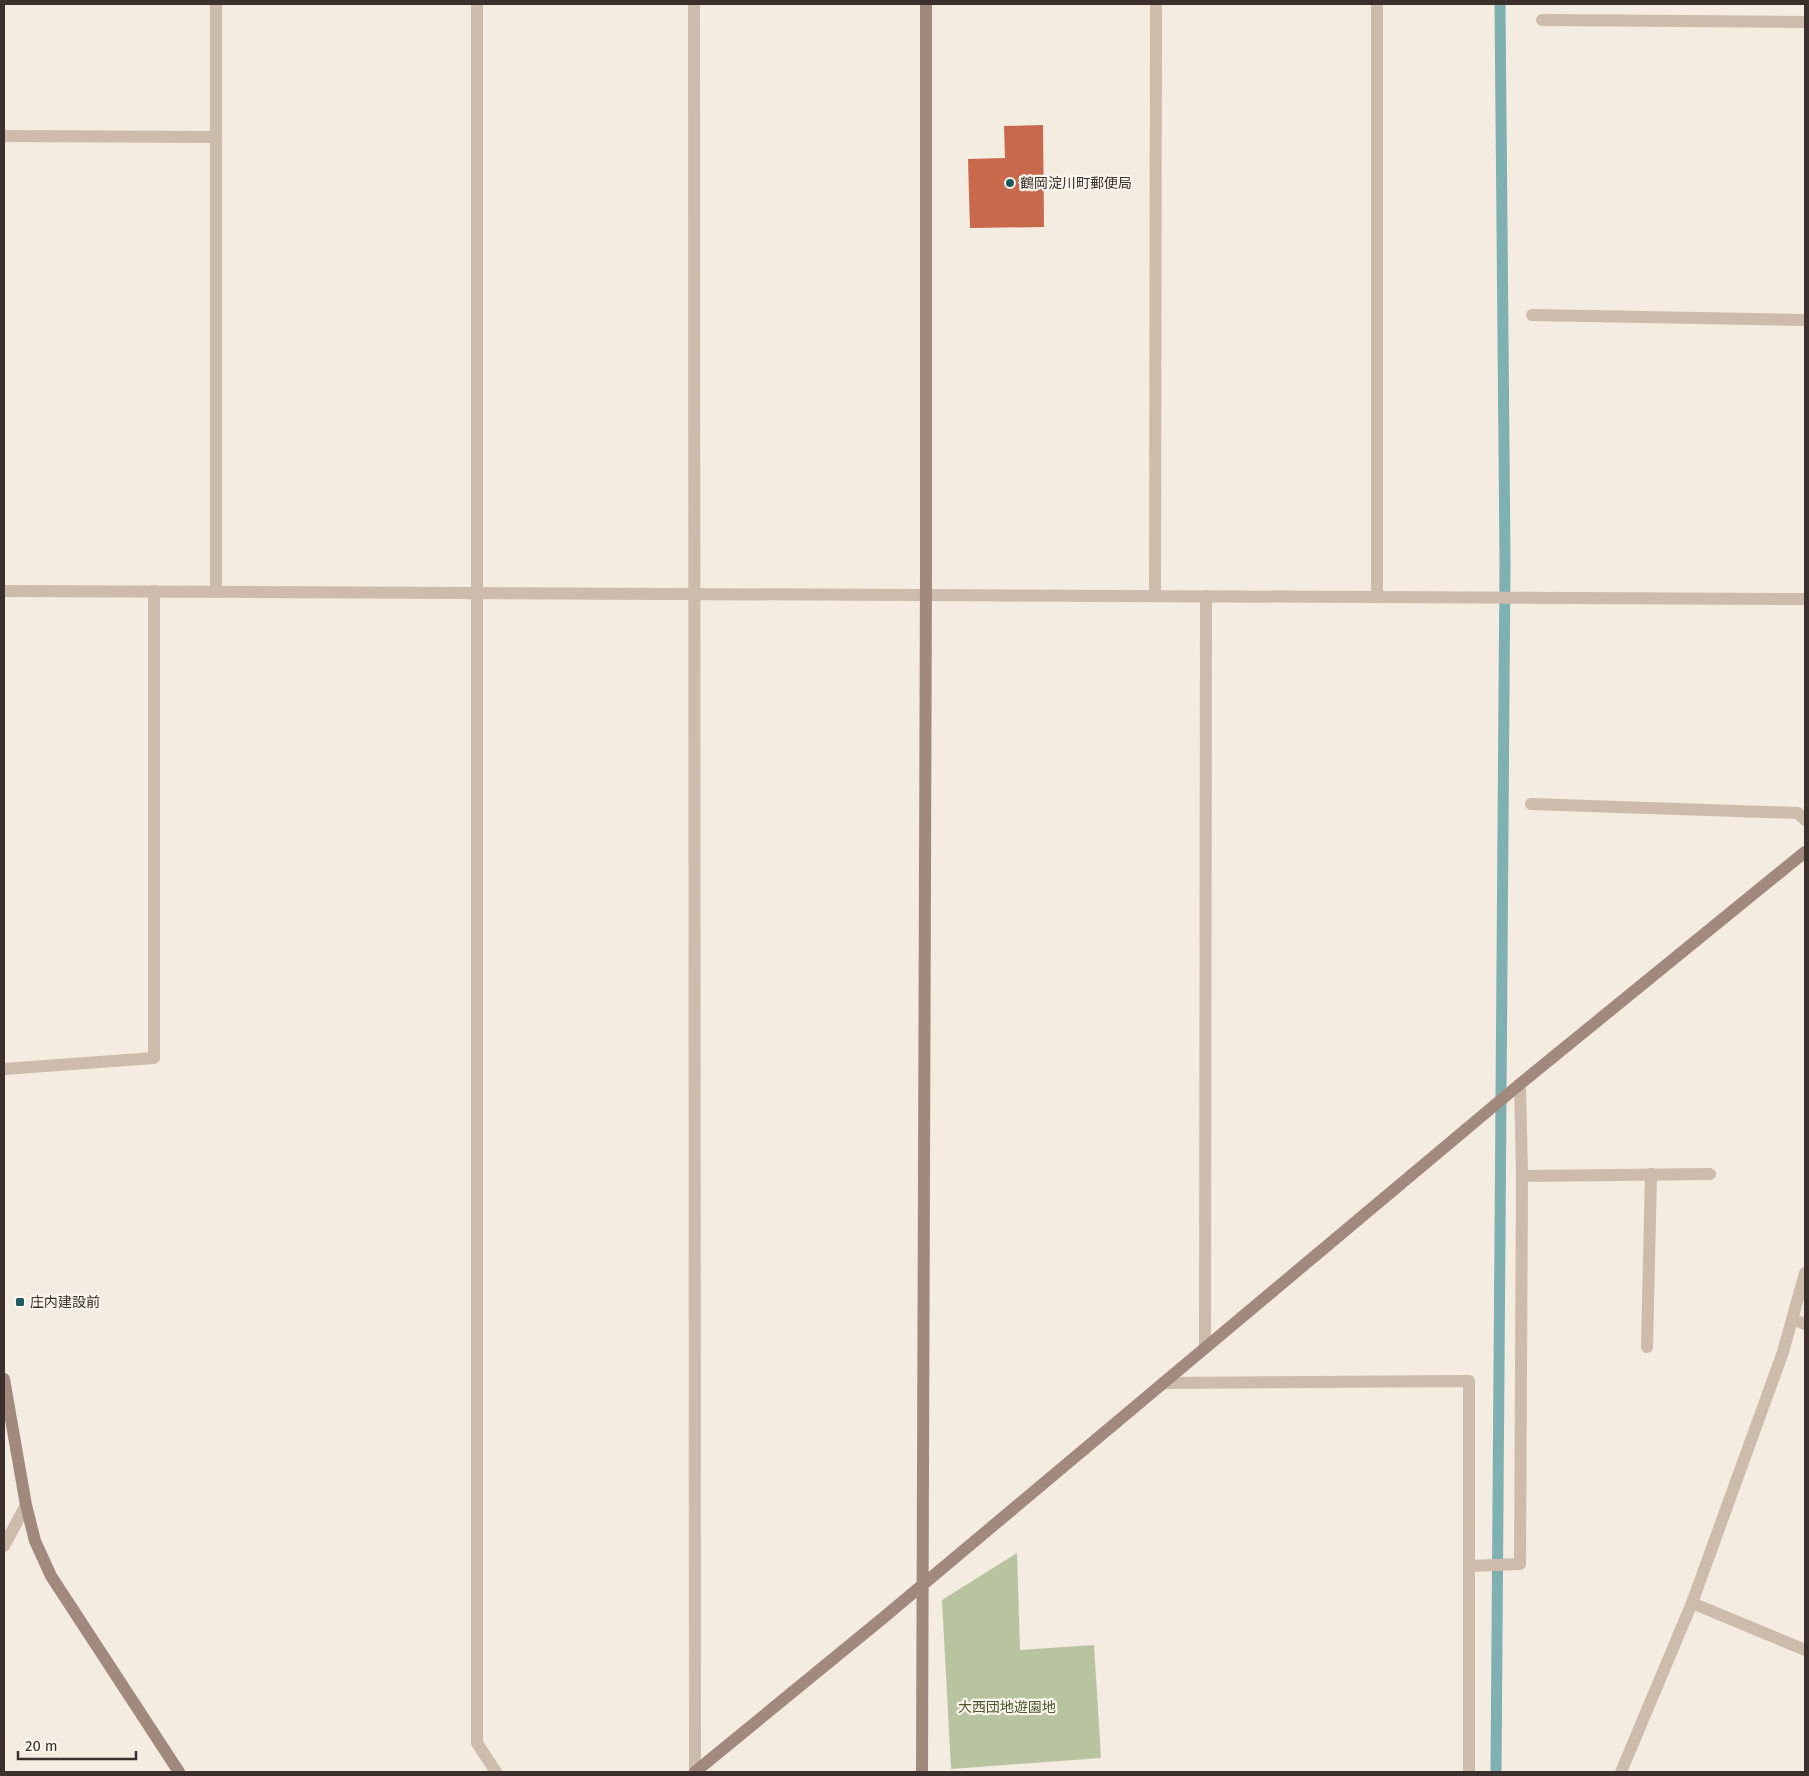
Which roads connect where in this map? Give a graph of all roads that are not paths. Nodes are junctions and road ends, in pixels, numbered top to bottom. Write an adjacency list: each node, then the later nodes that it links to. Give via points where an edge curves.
1 (216, 4): 10 (street)
2 (477, 4): 16 (street)
3 (694, 4): 17 (street)
4 (926, 4): 18 (street)
5 (1156, 4): 19 (street)
6 (1377, 4): 21 (street)
7 (1542, 20): 8 (street)
8 (1805, 22)
9 (4, 136): 10 (street)
10 (216, 137): 15 (street)
11 (1532, 315): 12 (street)
12 (1805, 320)
13 (4, 591): 14 (street)
14 (154, 591): 15 (street); 26 (street, via 154,1058)
15 (216, 591): 16 (street)
16 (477, 592): 17 (street); 45 (street, via 477,1743)
17 (693, 594): 18 (street); 46 (street)
18 (926, 594): 19 (street); 41 (street)
19 (1155, 596): 20 (street)
20 (1206, 596): 21 (street); 34 (street)
21 (1377, 597): 22 (street)
22 (1805, 599)
23 (1531, 804): 24 (street, via 1798,813)
24 (1805, 820)
25 (1805, 852): 27 (street)
26 (4, 1069)
27 (1520, 1084): 30 (street); 34 (street)
28 (1651, 1174): 29 (street); 30 (street); 35 (street)
29 (1710, 1174)
30 (1522, 1176): 40 (street, via 1520,1564)
31 (1805, 1273): 32 (street)
32 (1792, 1319): 33 (street); 42 (street)
33 (1805, 1324)
34 (1205, 1347): 37 (street)
35 (1647, 1347)
36 (4, 1379): 38 (street)
37 (1163, 1383): 40 (street, via 1469,1381); 41 (street)
38 (26, 1506): 39 (street); 44 (street, via 35,1541 51,1576)
39 (4, 1546)
40 (1469, 1566): 48 (street)
41 (922, 1585): 46 (street); 47 (street)
42 (1692, 1603): 43 (street); 49 (street)
43 (1805, 1650)
44 (179, 1772)
45 (496, 1772)
46 (695, 1772)
47 (922, 1772)
48 (1469, 1772)
49 (1621, 1772)

